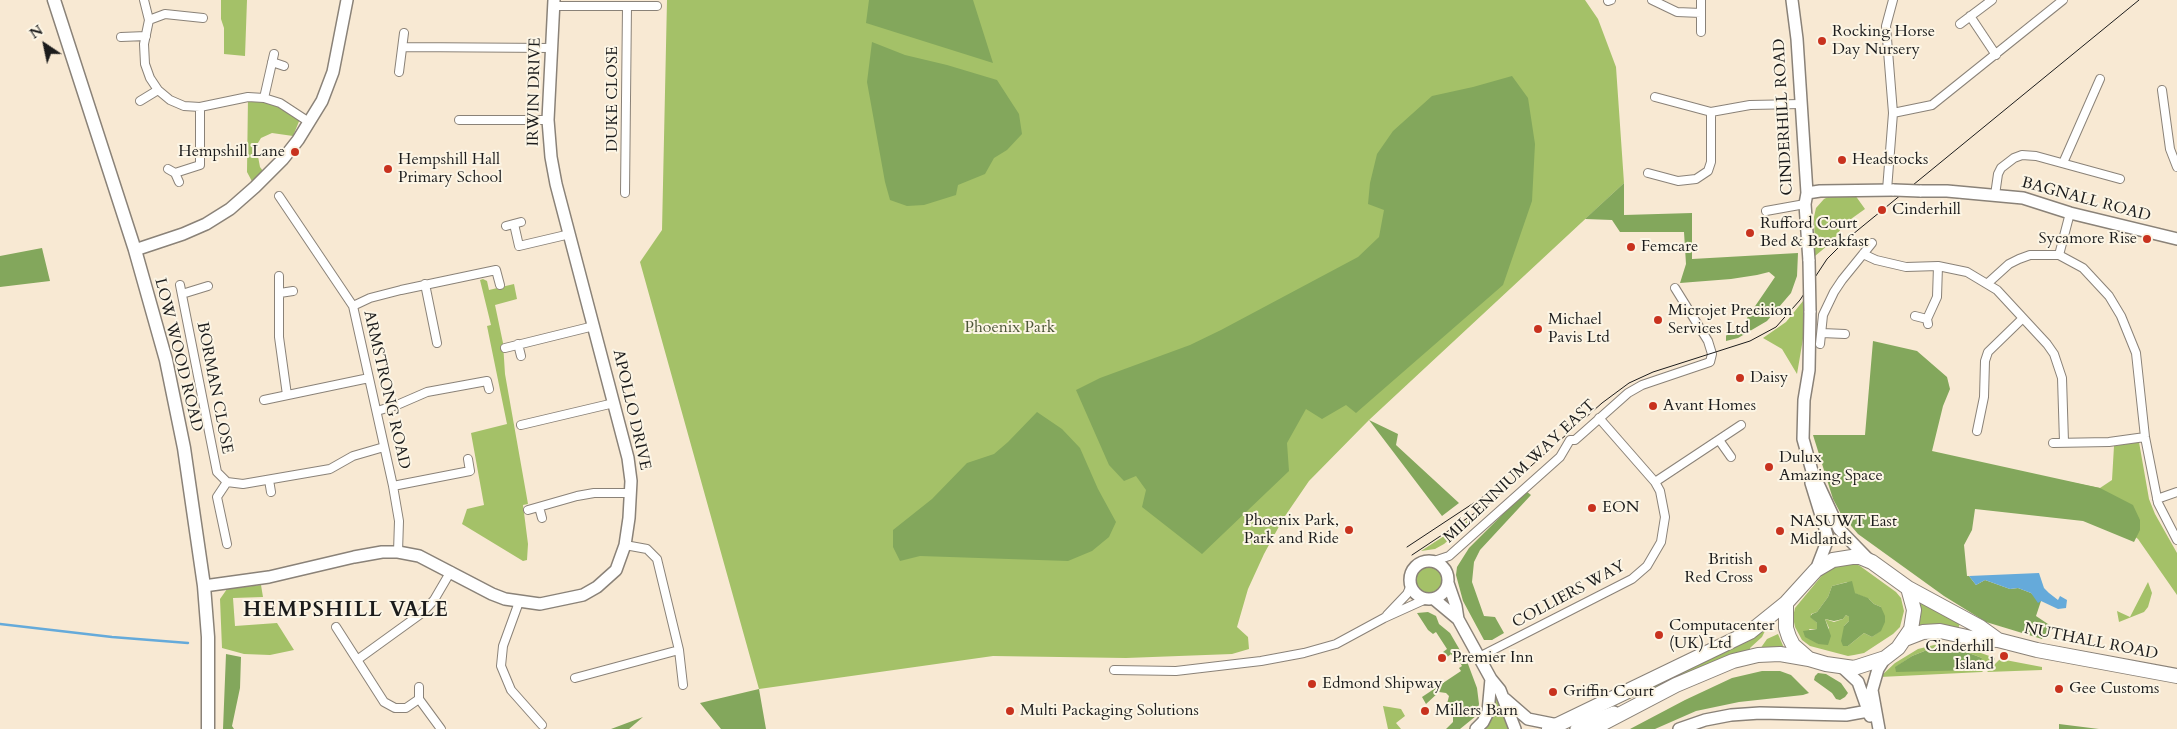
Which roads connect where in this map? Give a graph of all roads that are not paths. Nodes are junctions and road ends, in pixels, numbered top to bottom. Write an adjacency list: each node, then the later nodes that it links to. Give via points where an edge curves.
1 (54, 0): 57 (main road, LOW WOOD ROAD)
2 (144, 0): 16 (street)
3 (347, 0): 38 (street, via 333,72 322,101)
4 (1652, 0): 13 (street, via 1677,12)
5 (1701, 0): 13 (street)
6 (1792, 0): 33 (street, CINDERHILL ROAD)
7 (1892, 0): 36 (street, via 1886,26)
8 (1992, 0): 14 (street)
9 (2063, 0): 24 (street)
10 (554, 3): 11 (street); 23 (street, IRWIN DRIVE)
11 (627, 6): 12 (street); 47 (street, DUKE CLOSE)
12 (657, 6)
13 (1701, 13): 18 (street)
14 (1970, 16): 17 (street); 24 (street)
15 (203, 18): 16 (street, via 165,14)
16 (149, 20): 20 (street)
17 (1960, 24)
18 (1701, 32)
19 (404, 33): 22 (street)
20 (146, 36): 21 (street); 28 (street, via 145,64)
21 (121, 37)
22 (402, 47): 23 (street); 26 (street)
23 (552, 48): 37 (street, IRWIN DRIVE)
24 (1996, 55): 36 (street, via 1932,105)
25 (284, 66): 31 (street, via 273,58)
26 (399, 72)
27 (2100, 79): 40 (street)
28 (158, 90): 32 (street); 34 (street, via 184,106)
29 (2162, 90): 41 (street, via 2170,149)
30 (1655, 97): 35 (street)
31 (264, 98): 34 (street, via 248,97); 38 (street, via 280,103)
32 (140, 101)
33 (1800, 104): 35 (street, via 1750,105); 50 (street, CINDERHILL ROAD)
34 (200, 107): 44 (street, via 200,164 172,171)
35 (1711, 112): 42 (street, via 1711,162 1708,171 1696,179 1678,181)
36 (1894, 113): 46 (street)
37 (548, 120): 39 (street); 45 (street, IRWIN DRIVE)
38 (309, 122): 57 (street, via 283,159 256,188 230,209 183,234)
39 (464, 123)
40 (2063, 162): 43 (street); 48 (street, via 2036,156 2014,158 1998,174)
41 (2177, 167)
42 (1648, 173)
43 (2120, 179)
44 (179, 182)
45 (556, 184): 54 (street, APOLLO DRIVE)
46 (1891, 190): 48 (street, BAGNALL ROAD, bridge); 50 (street, BAGNALL ROAD, via 1820,191)
47 (625, 193)
48 (1996, 195): 52 (street, BAGNALL ROAD, via 2023,198)
49 (279, 196): 71 (street, ARMSTRONG ROAD)
50 (1806, 198): 51 (street); 101 (street, CINDERHILL ROAD, bridge, via 1810,370 1802,416 1803,439)
51 (1766, 211)
52 (2070, 213): 55 (street, BAGNALL ROAD); 59 (street)
53 (514, 224): 54 (street, via 519,246)
54 (570, 234): 74 (street, APOLLO DRIVE)
55 (2177, 238)
56 (1872, 243): 58 (street)
57 (135, 250): 123 (main road, LOW WOOD ROAD, via 170,379 184,448)
58 (1863, 254): 60 (street, via 1906,267); 75 (street, via 1834,292 1823,315)
59 (2059, 255): 62 (street, via 2019,259); 94 (street, via 2092,276 2121,316 2136,353)
60 (1938, 266): 62 (street, via 1967,272); 72 (street, via 1936,298 1928,322)
61 (279, 276): 69 (street)
62 (1988, 283): 73 (street)
63 (425, 284): 66 (street, via 496,270); 71 (street, via 370,298); 77 (street)
64 (180, 285): 70 (street, BORMAN CLOSE)
65 (208, 286): 70 (street)
66 (500, 286)
67 (1675, 288): 88 (street, MILLENNIUM WAY EAST, via 1708,341 1712,354 1710,362 1642,384)
68 (292, 292): 69 (street)
69 (280, 293): 84 (street, via 279,337)
70 (182, 294): 103 (street, BORMAN CLOSE, via 217,472)
71 (353, 306): 82 (street, ARMSTRONG ROAD)
72 (1915, 316)
73 (2022, 319): 92 (street, via 1988,352 1984,361 1983,420); 96 (street, via 2047,344 2058,365 2063,394)
74 (594, 326): 78 (street); 86 (street, APOLLO DRIVE)
75 (1822, 332): 76 (street); 79 (street)
76 (1845, 334)
77 (437, 343)
78 (518, 344): 80 (street); 81 (street)
79 (1820, 344)
80 (505, 348)
81 (521, 356)
82 (369, 378): 84 (street); 87 (street, ARMSTRONG ROAD)
83 (489, 389): 87 (street, via 487,381 427,392)
84 (287, 396): 85 (street)
85 (264, 400)
86 (614, 403): 89 (street); 108 (street, APOLLO DRIVE, via 628,458)
87 (377, 411): 98 (street, ARMSTRONG ROAD)
88 (1599, 418): 104 (street, COLLIERS WAY); 117 (street, MILLENNIUM WAY EAST, via 1575,440 1570,440 1560,457 1449,556)
89 (532, 422): 90 (street); 93 (street)
90 (521, 425)
91 (1742, 425): 95 (street)
92 (1977, 431)
93 (534, 432)
94 (2146, 437): 96 (street, via 2109,442); 109 (street)
95 (1719, 440): 99 (street); 104 (street)
96 (2064, 442): 97 (street)
97 (2053, 443)
98 (384, 447): 102 (street, via 353,456 330,468); 105 (street, ARMSTRONG ROAD)
99 (1731, 457)
100 (468, 459): 105 (street, via 470,471)
101 (1812, 471): 118 (street, CINDERHILL ROAD, via 1839,530); 119 (street, CINDERHILL ROAD, via 1811,482 1827,535)
102 (269, 480): 103 (street, via 243,484); 106 (street)
103 (227, 482): 114 (street, via 217,497)
104 (1655, 482): 134 (street, COLLIERS WAY, via 1663,501 1664,529 1653,559 1642,572)
105 (393, 486): 116 (street, ARMSTRONG ROAD)
106 (271, 492)
107 (2177, 492): 109 (street)
108 (631, 493): 110 (street, via 594,493); 115 (street, APOLLO DRIVE)
109 (2157, 499): 113 (street)
110 (539, 507): 111 (street); 112 (street)
111 (528, 510)
112 (542, 518)
113 (2177, 540)
114 (227, 544)
115 (625, 545): 126 (street, APOLLO DRIVE, via 616,570 583,595 540,604); 133 (street, via 647,549 657,559)
116 (398, 552): 120 (street, APOLLO DRIVE, via 419,556); 123 (street, APOLLO DRIVE, via 382,552 269,577)
117 (1434, 561): 121 (street, via 1446,569); 122 (street, via 1423,561 1414,568)
118 (1872, 562): 119 (highway, via 1852,557 1833,560); 124 (highway)
119 (1816, 570): 127 (highway)
120 (451, 571): 126 (street, APOLLO DRIVE, via 492,594); 137 (street, via 422,613)
121 (1448, 583): 125 (street, via 1443,593); 129 (street)
122 (1411, 585): 125 (street, via 1417,594); 128 (street, via 1407,594)
123 (204, 586): 151 (main road, LOW WOOD ROAD, via 208,637)
124 (1908, 588): 131 (highway, via 1914,619); 132 (highway)
125 (1430, 599): 128 (street); 129 (street)
126 (519, 602): 149 (street, via 500,666 511,690)
127 (1786, 604): 136 (highway, via 1789,636 1793,645); 150 (highway, via 1734,640)
128 (1384, 618): 139 (street, via 1336,644 1304,653 1176,671)
129 (1458, 619): 134 (street)
130 (336, 627): 137 (street)
131 (1905, 639): 132 (highway, via 1924,632 1940,631); 135 (highway)
132 (1998, 640): 140 (highway, NUTHALL ROAD)
133 (679, 650): 141 (street); 143 (street)
134 (1479, 657): 142 (street)
135 (1885, 658): 138 (highway, via 1864,666); 159 (street, via 1872,690)
136 (1809, 659): 138 (highway); 147 (highway, via 1758,655 1706,672)
137 (357, 660): 146 (street, via 384,702 395,708 406,708)
138 (1842, 667): 148 (street, via 1858,682)
139 (1114, 670)
140 (2177, 676)
141 (575, 678)
142 (1491, 679): 145 (street); 153 (street, via 1488,712)
143 (683, 684)
144 (418, 687): 146 (street)
145 (1504, 698): 150 (street, via 1528,720); 154 (street)
146 (420, 699): 152 (street)
147 (1642, 703): 155 (street); 156 (highway)
148 (1868, 711): 157 (street, via 1846,715 1731,715); 158 (street)
149 (542, 724)
150 (1552, 728)
151 (208, 729)
152 (441, 729)
153 (1476, 729)
154 (1515, 729)
155 (1576, 729)
156 (1592, 729)
157 (1679, 729)
158 (1876, 729)
159 (1880, 729)

